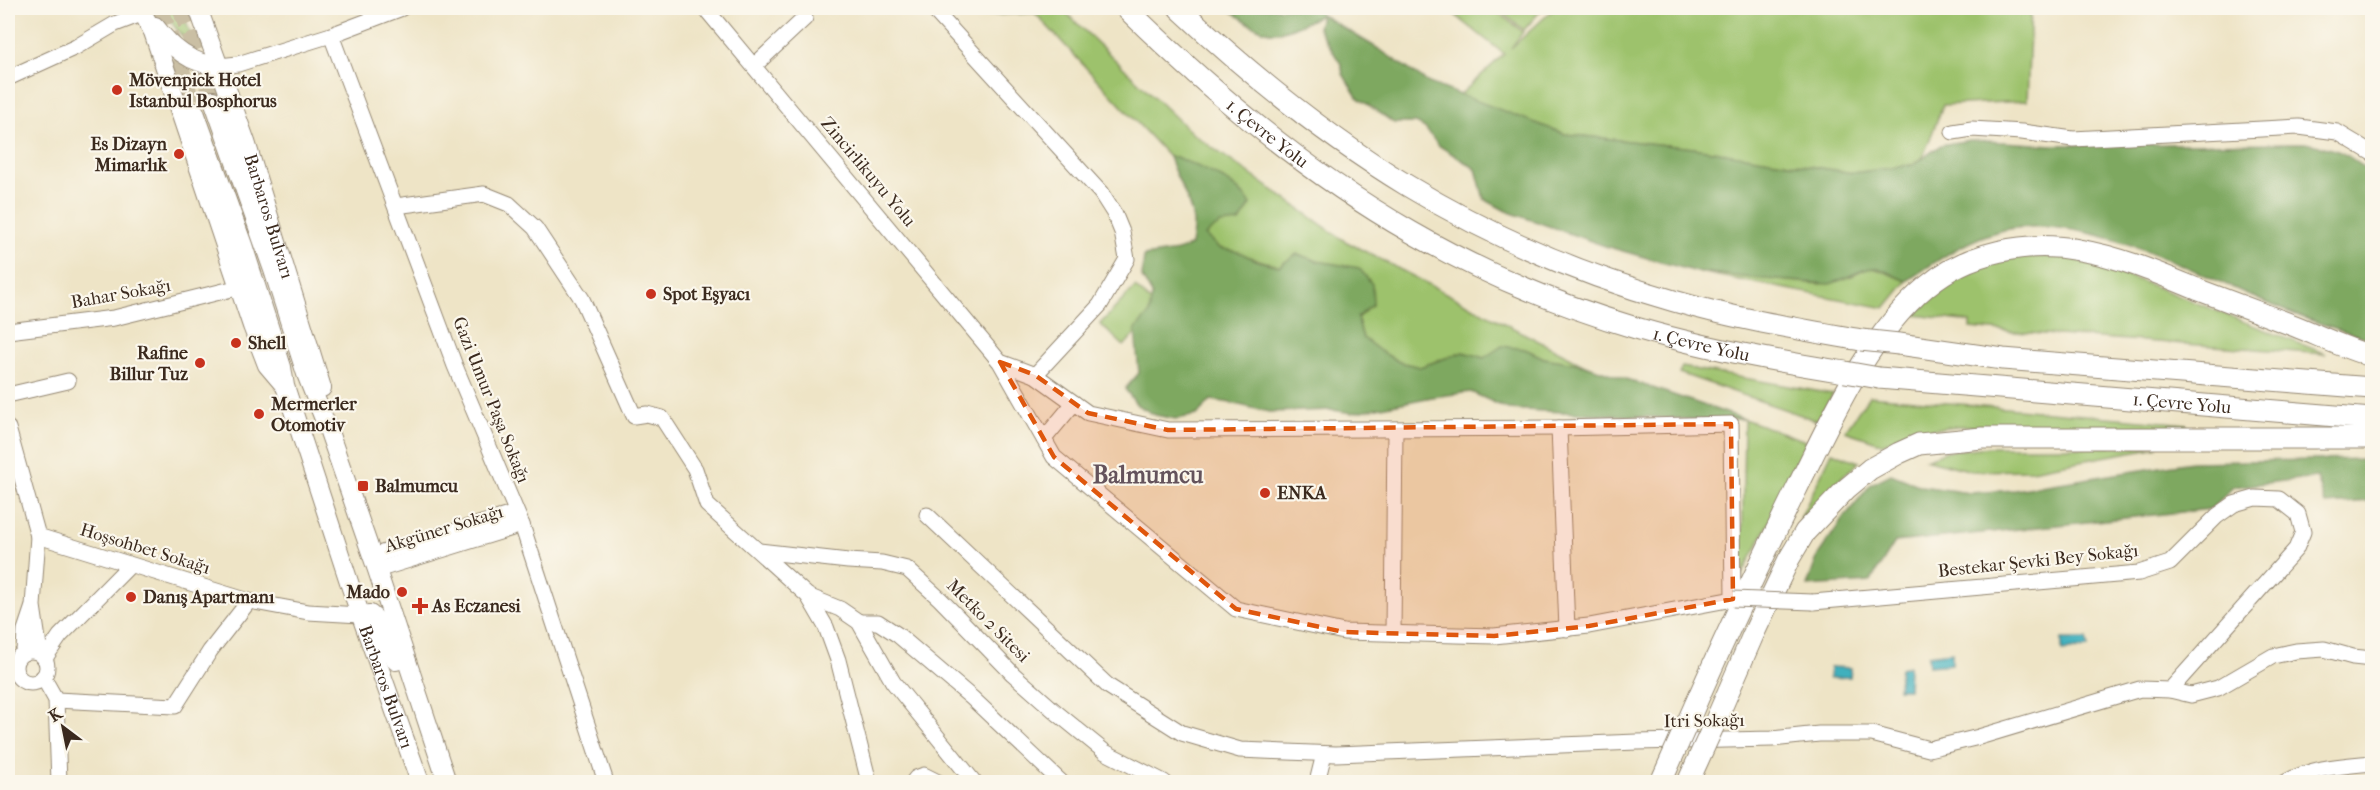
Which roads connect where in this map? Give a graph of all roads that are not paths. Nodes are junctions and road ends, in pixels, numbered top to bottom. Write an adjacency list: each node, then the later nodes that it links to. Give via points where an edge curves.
1 (198, 8): 10 (main road, Barbaros Bulvarı)
2 (402, 8): 9 (street)
3 (705, 8): 11 (street, Zincirlikuyu Yolu)
4 (932, 8): 22 (street, via 1101,194 1122,232 1127,259 1100,305)
5 (1126, 8): 28 (highway, 1. Çevre Yolu, bridge, via 1287,149 1410,232 1529,289 1636,328 1772,360 1879,378)
6 (1179, 8): 25 (highway, 1. Çevre Yolu, bridge, via 1237,62 1345,146 1421,195 1504,240 1676,302 1861,340 2003,359)
7 (142, 10): 10 (main road, via 181,53 196,63); 12 (street); 18 (main road, Barbaros Bulvarı, via 153,32)
8 (805, 18): 11 (street)
9 (331, 34): 10 (street, via 238,64); 17 (street, Gazi Umur Paşa Sokağı)
10 (219, 66): 31 (main road, Barbaros Bulvarı, via 316,366)
11 (754, 66): 21 (street, Zincirlikuyu Yolu)
12 (8, 78)
13 (213, 100): 31 (main road, Barbaros Bulvarı)
14 (195, 112): 24 (main road, Barbaros Bulvarı, via 243,245)
15 (1953, 132): 16 (street, via 1972,129 2073,139 2299,128 2337,132)
16 (2373, 153)
17 (396, 207): 37 (street, Gazi Umur Paşa Sokağı, via 455,366); 39 (street, via 484,194 509,204 536,228 582,299 634,416 662,418 695,469 707,505)
18 (240, 287): 19 (street, Bahar Sokağı, via 114,318); 24 (main road, Barbaros Bulvarı, via 267,365)
19 (8, 331)
20 (2373, 356): 71 (highway, bridge, via 2164,276 2087,251 2025,248 1990,253 1956,266 1903,309 1864,364 1758,567)
21 (1000, 363): 22 (street); 34 (street, Zincirlikuyu Yolu)
22 (1035, 375): 27 (street)
23 (68, 381): 26 (street)
24 (285, 386): 46 (main road, Barbaros Bulvarı)
25 (2373, 388)
26 (8, 395)
27 (1074, 403): 32 (street, via 1089,413 1168,430); 34 (street)
28 (2373, 419)
29 (8, 428): 35 (street)
30 (1559, 428): 32 (street); 43 (street, via 1731,424); 48 (street)
31 (328, 429): 40 (main road, Barbaros Bulvarı)
32 (1395, 430): 49 (street)
33 (2373, 438): 72 (highway, bridge, via 1982,438 1919,444 1899,453 1870,469 1805,532 1753,635)
34 (1044, 439): 49 (street, Zincirlikuyu Yolu, via 1054,457 1236,609 1344,632)
35 (10, 449): 38 (street)
36 (927, 515): 58 (street, Itri Sokağı, via 1108,686 1182,733 1240,750)
37 (519, 519): 40 (street, Akgüner Sokağı); 63 (street, Gazi Umur Paşa Sokağı)
38 (38, 536): 41 (street, Hoşsohbet Sokağı); 45 (street)
39 (759, 550): 42 (street); 69 (street, Metko 2 Sitesi, via 907,569 1012,675 1106,752)
40 (374, 563): 57 (main road, Barbaros Bulvarı)
41 (130, 565): 44 (street, Hoşsohbet Sokağı); 50 (street)
42 (808, 596): 47 (street); 64 (street, via 826,627 838,660)
43 (1733, 599): 48 (street); 55 (street, Bestekar Şevki Bey Sokağı, bridge, via 1813,602 2139,573 2170,563 2234,504 2255,498 2279,499 2298,514 2303,532 2296,549)
44 (249, 601): 46 (street, Hoşsohbet Sokağı, via 308,612); 56 (street, via 210,651 175,706)
45 (33, 606): 50 (street); 52 (street)
46 (360, 615): 57 (main road, via 370,614 378,621); 61 (main road, Barbaros Bulvarı)
47 (859, 622): 67 (street, via 893,682); 68 (street, via 878,622 898,635 972,698)
48 (1567, 629): 49 (street, via 1494,636)
49 (1393, 633)
50 (42, 656): 52 (street, via 28,651); 53 (street, via 47,667)
51 (2373, 659): 55 (street, Itri Sokağı, via 2324,649 2296,651 2273,656 2218,688 2191,695)
52 (16, 661): 54 (street)
53 (42, 677): 54 (street, via 33,682); 56 (street)
54 (14, 680)
55 (2170, 690): 58 (street, Itri Sokağı, via 2140,689 1929,749 1872,734 1819,734 1772,740)
56 (56, 700): 60 (street)
57 (419, 701): 62 (main road, Barbaros Bulvarı)
58 (1324, 754): 70 (street)
59 (2373, 763): 73 (street, via 2327,767)
60 (59, 783)
61 (420, 783)
62 (447, 783)
63 (606, 783)
64 (869, 783)
65 (914, 783): 66 (street, via 924,776)
66 (938, 783)
67 (974, 783)
68 (1061, 783)
69 (1164, 783)
70 (1317, 783)
71 (1661, 783)
72 (1688, 783)
73 (2286, 783)

